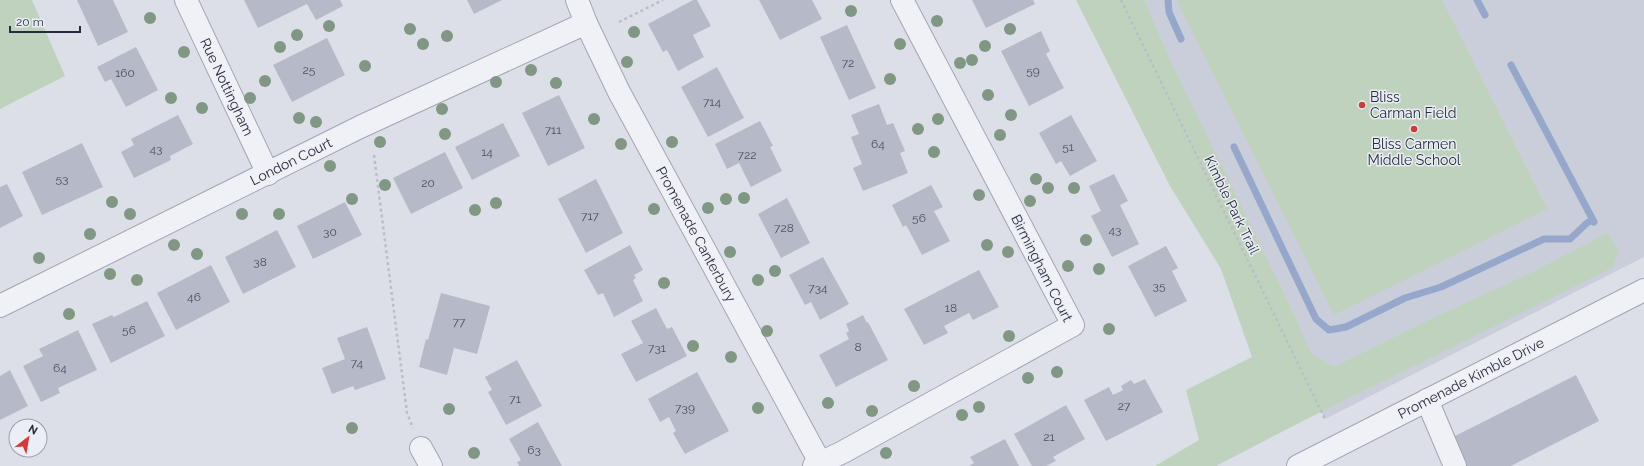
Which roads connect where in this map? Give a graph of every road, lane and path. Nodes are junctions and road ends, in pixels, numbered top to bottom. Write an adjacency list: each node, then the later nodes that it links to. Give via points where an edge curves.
1 (186, 0): 9 (street, Rue Nottingham)
2 (577, 0): 7 (street, Promenade Canterbury)
3 (663, 0): 6 (path)
4 (902, 0): 15 (street, Birmingham Court, via 1073,325)
5 (1121, 0): 13 (path, Kimble Park Trail)
6 (619, 22)
7 (586, 23): 9 (street, London Court, via 360,128); 15 (street, Promenade Canterbury, via 619,92)
8 (374, 155): 14 (path, via 407,413)
9 (268, 174): 11 (street, London Court)
10 (1644, 290): 12 (street, Promenade Kimble Drive)
11 (0, 306)
12 (1427, 400): 16 (street, Promenade Kimble Drive); 17 (street)
13 (1325, 419)
14 (426, 457)
15 (819, 465)
16 (1298, 466)
17 (1455, 466)

